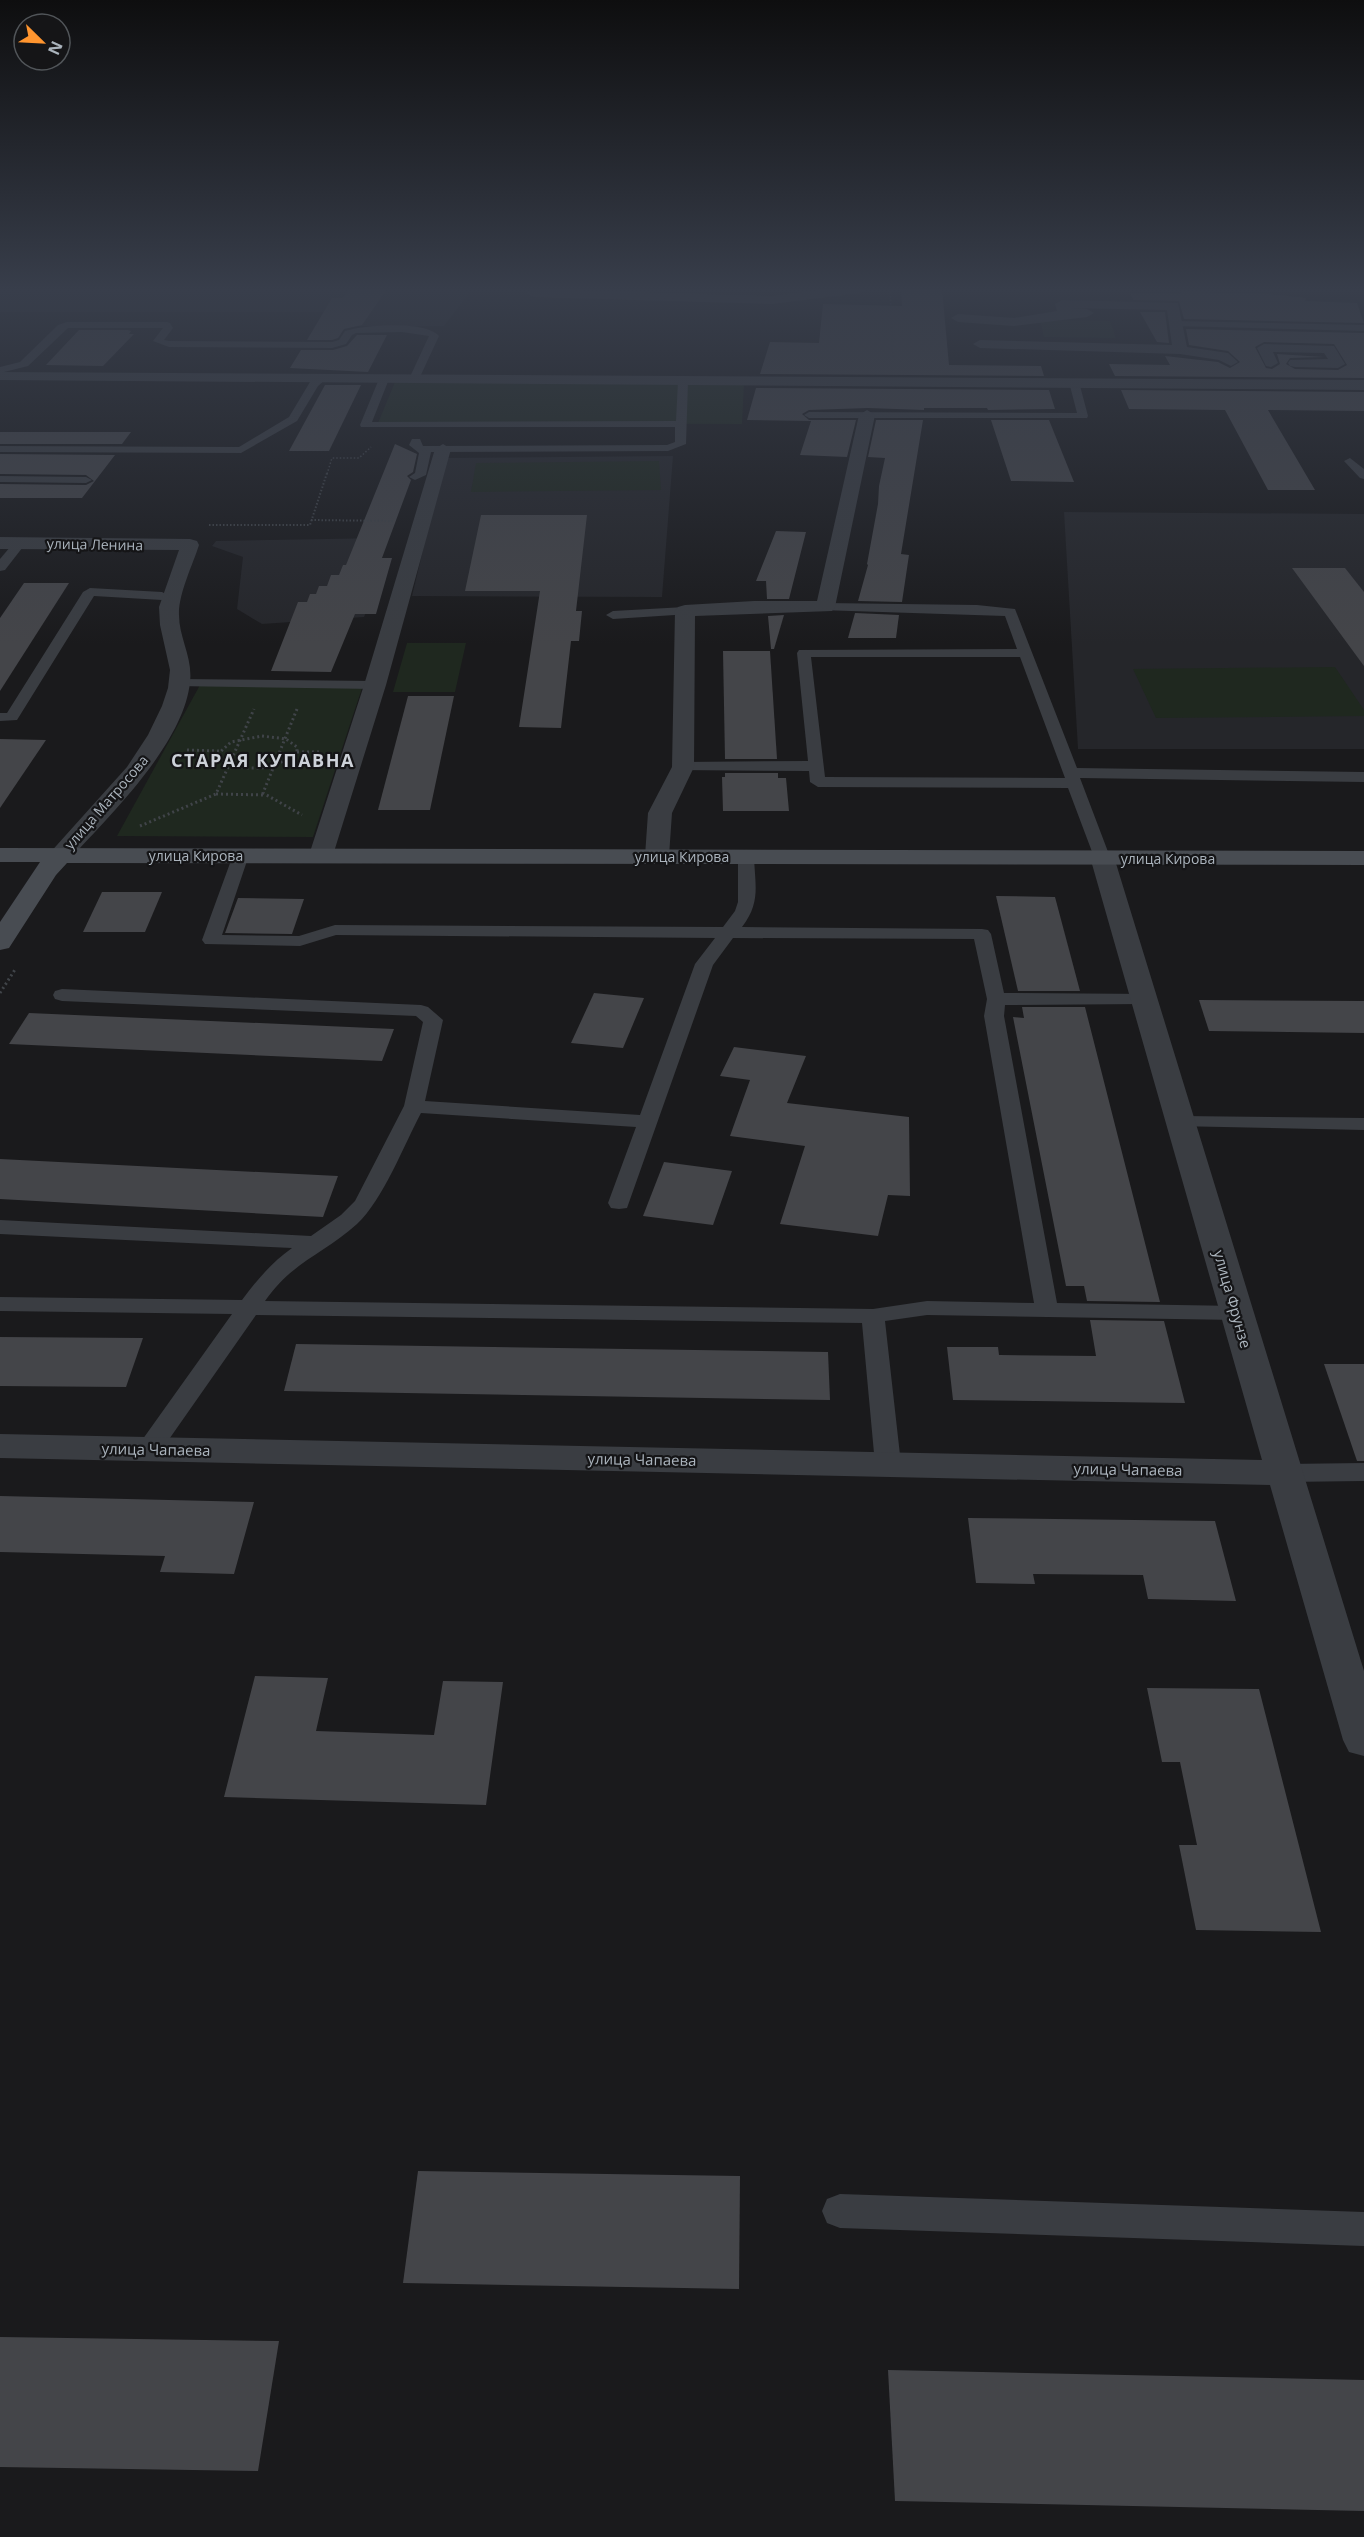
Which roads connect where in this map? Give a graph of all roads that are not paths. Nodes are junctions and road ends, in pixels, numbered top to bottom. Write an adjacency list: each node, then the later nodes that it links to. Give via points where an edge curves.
1 (300, 407): 9 (lane, via 293,419 241,450)
2 (372, 407): 8 (lane, via 365,425)
3 (682, 407): 7 (lane)
4 (1081, 407): 6 (lane, via 1083,416)
5 (809, 415): 6 (lane)
6 (867, 415): 22 (street)
7 (681, 424): 8 (lane); 11 (lane, via 680,444 668,448)
8 (420, 425): 10 (lane, via 415,445)
9 (0, 449)
10 (422, 449): 11 (lane); 13 (lane, via 425,452 420,476)
11 (443, 449): 27 (street)
12 (1350, 461): 14 (lane)
13 (415, 477)
14 (1364, 477)
15 (0, 479): 16 (lane)
16 (86, 480)
17 (0, 543): 18 (street, улица Ленина)
18 (20, 543): 19 (street, улица Ленина); 20 (lane)
19 (183, 545): 26 (street, улица Матросова, via 168,617)
20 (0, 567)
21 (162, 596): 28 (lane, via 90,592 12,717)
22 (825, 607): 23 (street); 25 (lane, via 1010,612)
23 (685, 611): 24 (lane); 30 (street)
24 (613, 615)
25 (1026, 653): 29 (lane, via 804,653); 32 (lane)
26 (180, 683): 27 (lane); 34 (street, улица Матросова, via 151,750 132,777)
27 (375, 685): 36 (street)
28 (0, 717)
29 (816, 766): 30 (lane); 32 (lane, via 818,782)
30 (683, 767): 37 (street, via 660,813)
31 (1364, 777): 32 (lane)
32 (1073, 778): 39 (lane)
33 (0, 855): 34 (street, улица Кирова)
34 (60, 855): 35 (street, улица Кирова); 42 (street, улица Матросова)
35 (241, 855): 36 (street, улица Кирова); 41 (lane, via 211,940 300,941 335,930)
36 (321, 855): 37 (street, улица Кирова)
37 (657, 856): 38 (street, улица Кирова)
38 (746, 856): 39 (street, улица Кирова); 41 (lane, via 747,902)
39 (1102, 857): 40 (street, улица Кирова); 44 (street, улица Фрунзе)
40 (1364, 858)
41 (728, 932): 45 (lane, via 982,934); 47 (lane, via 704,964)
42 (0, 942)
43 (62, 995): 46 (lane, via 421,1011 433,1020)
44 (1144, 998): 45 (lane); 48 (street, улица Фрунзе)
45 (996, 999): 55 (lane, via 994,1016)
46 (414, 1106): 47 (lane); 52 (lane, via 364,1203 349,1220)
47 (648, 1122): 50 (lane)
48 (1181, 1122): 49 (lane); 56 (street, улица Фрунзе)
49 (1364, 1124)
50 (619, 1203)
51 (0, 1227): 52 (lane)
52 (315, 1243): 54 (lane, via 286,1263)
53 (0, 1304): 54 (lane)
54 (250, 1306): 57 (lane); 59 (lane)
55 (1047, 1311): 56 (lane); 57 (lane, via 927,1308)
56 (1238, 1313): 62 (street, улица Фрунзе)
57 (873, 1316): 60 (lane)
58 (0, 1446): 59 (street, улица Чапаева)
59 (149, 1449): 60 (street, улица Чапаева)
60 (888, 1464): 62 (street, улица Чапаева)
61 (1364, 1472): 62 (lane)
62 (1285, 1473): 63 (street, улица Фрунзе)
63 (1364, 1740)
64 (840, 2211): 65 (lane)
65 (1364, 2229)

